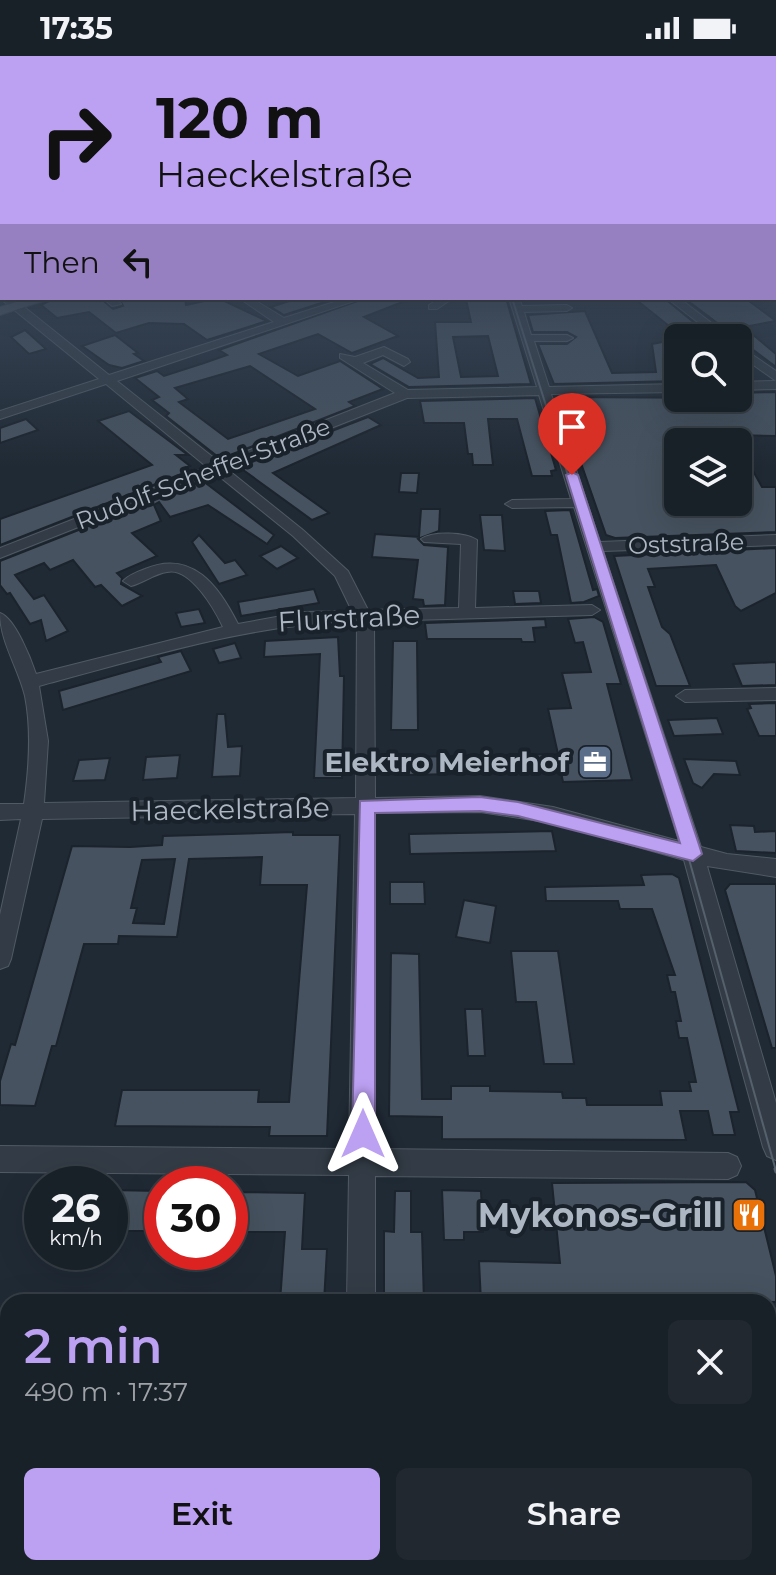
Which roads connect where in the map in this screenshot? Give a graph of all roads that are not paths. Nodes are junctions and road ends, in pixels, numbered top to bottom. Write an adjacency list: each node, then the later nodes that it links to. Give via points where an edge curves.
1 (41, 326): 9 (street)
2 (275, 326): 9 (street)
3 (523, 326): 4 (street)
4 (527, 338): 5 (street); 13 (street)
5 (567, 338)
6 (752, 359): 8 (street)
7 (404, 362): 14 (street, via 384,351 349,359)
8 (776, 377)
9 (109, 379): 15 (street); 16 (street)
10 (776, 385): 11 (street)
11 (752, 386)
12 (664, 388): 13 (street, Rudolf-Scheffel-Straße)
13 (545, 392): 14 (street, Rudolf-Scheffel-Straße); 17 (street)
14 (405, 394): 16 (street, Rudolf-Scheffel-Straße)
15 (0, 415)
16 (219, 469): 22 (street, Rudolf-Scheffel-Straße); 26 (street, via 339,570)
17 (581, 503): 18 (street); 21 (street)
18 (512, 504)
19 (429, 539): 25 (street, via 469,540)
20 (776, 540): 21 (street, Oststraße)
21 (595, 547): 35 (street)
22 (0, 553)
23 (131, 581): 28 (street, via 169,566 183,567 222,604)
24 (592, 610): 25 (street, Flurstraße)
25 (467, 612): 26 (street, Flurstraße)
26 (364, 614): 28 (street, Flurstraße); 32 (street)
27 (0, 618): 29 (street)
28 (232, 629): 29 (street, Flurstraße)
29 (30, 682): 34 (street, via 39,752)
30 (776, 694): 31 (street)
31 (685, 696)
32 (366, 806): 34 (street, Haeckelstraße); 35 (street, Haeckelstraße, via 480,804 518,809); 40 (street)
33 (0, 812): 34 (street, Haeckelstraße)
34 (32, 813): 37 (street)
35 (693, 854): 36 (street, Haeckelstraße); 38 (street)
36 (776, 868)
37 (0, 959)
38 (776, 1147)
39 (0, 1159): 40 (street)
40 (363, 1164): 41 (street); 42 (street)
41 (728, 1166)
42 (361, 1294)

